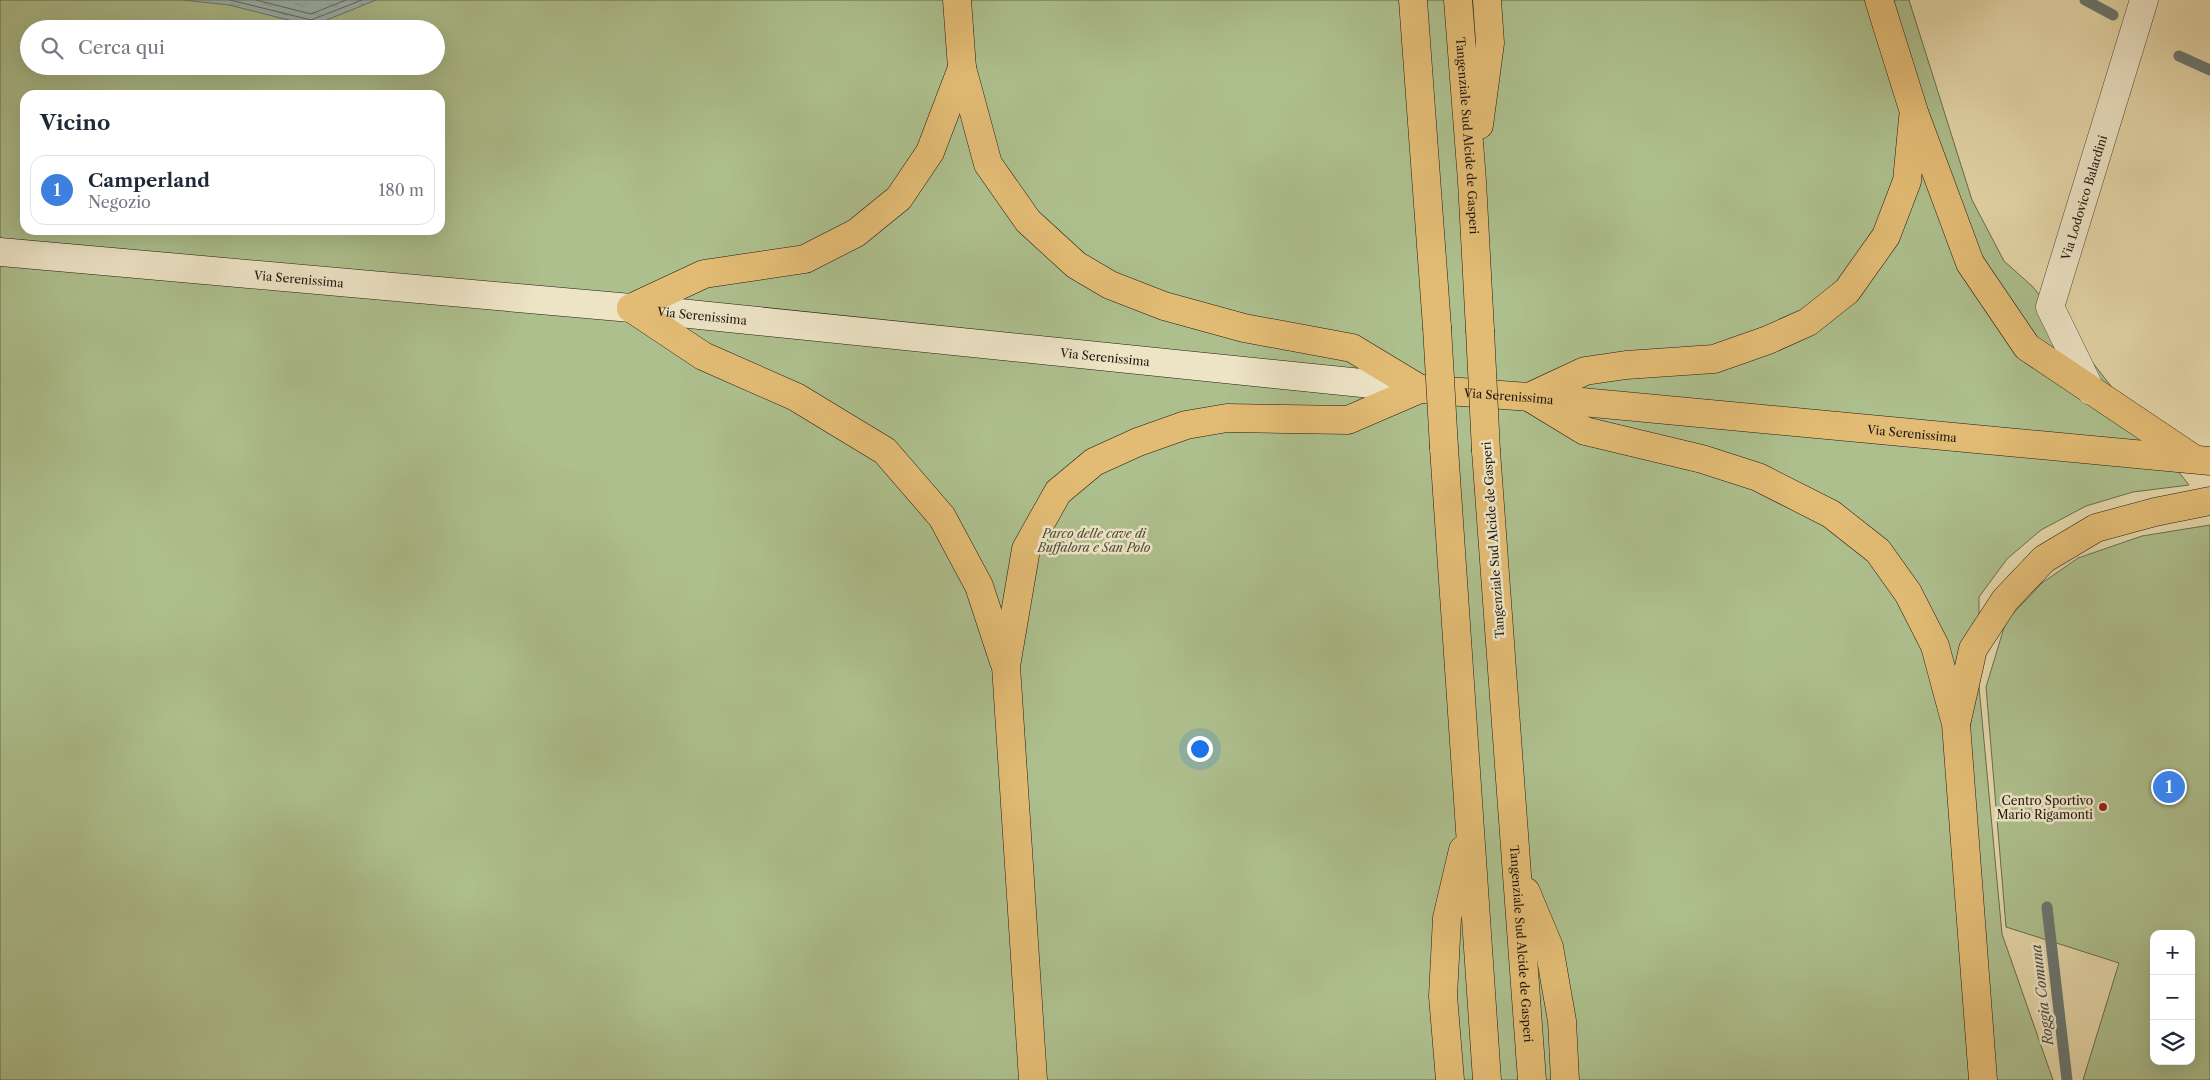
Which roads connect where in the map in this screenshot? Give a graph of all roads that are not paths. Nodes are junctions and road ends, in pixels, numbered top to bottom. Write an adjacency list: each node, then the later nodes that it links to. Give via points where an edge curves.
1 (957, 0): 7 (main road)
2 (1413, 0): 19 (main road, bridge)
3 (1458, 0): 9 (main road, Tangenziale Sud Alcide de Gasperi)
4 (1487, 0): 9 (main road, via 1490,43)
5 (1879, 0): 8 (main road)
6 (2144, 0): 13 (main road, Via Lodovico Balardini, via 2050,307)
7 (962, 68): 11 (main road, via 930,152 898,198 856,233 805,259 704,274); 12 (main road, via 988,164 1028,222 1076,265 1110,285 1164,306 1244,328 1352,348)
8 (1914, 112): 13 (main road, via 1970,263 2027,347); 14 (main road, via 1907,182 1886,236 1847,291 1808,322 1714,359 1585,370)
9 (1472, 182): 20 (main road, Tangenziale Sud Alcide de Gasperi, bridge, via 1486,451)
10 (0, 252): 11 (main road, Via Serenissima)
11 (631, 308): 12 (main road, Via Serenissima); 17 (main road, via 703,356 796,397 885,451 942,517 979,586)
12 (1420, 389): 14 (main road, Via Serenissima); 17 (main road, via 1348,420 1227,418 1186,425 1094,462 1058,492 1026,549)
13 (2091, 390): 15 (main road)
14 (1529, 397): 15 (main road, Via Serenissima); 18 (main road, via 1585,431 1758,476 1831,514 1878,551 1908,593 1935,646)
15 (2202, 460)
16 (2210, 501): 18 (main road, via 2096,528 2044,559 2005,600 1973,648)
17 (1006, 666): 21 (main road)
18 (1956, 724): 26 (main road)
19 (1469, 821): 22 (main road, via 1447,918 1444,996); 23 (main road)
20 (1518, 874): 24 (main road, Tangenziale Sud Alcide de Gasperi); 25 (main road, via 1550,947 1562,1021)
21 (1033, 1080)
22 (1450, 1080)
23 (1486, 1080)
24 (1532, 1080)
25 (1565, 1080)
26 (1983, 1080)

